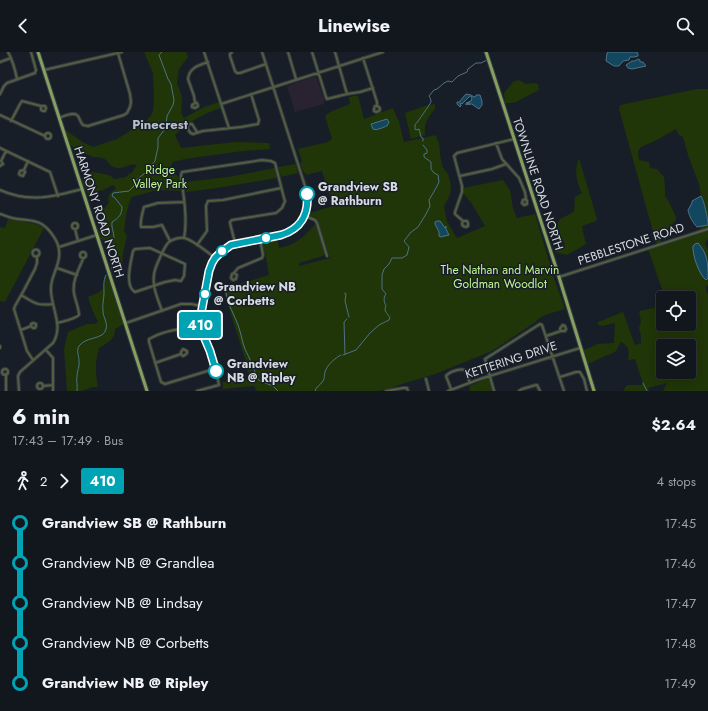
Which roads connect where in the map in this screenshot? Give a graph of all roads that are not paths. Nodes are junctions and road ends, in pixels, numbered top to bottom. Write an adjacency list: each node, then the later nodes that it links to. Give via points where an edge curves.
1 (8, 52): 14 (street)
2 (32, 52): 23 (street, via 35,74)
3 (38, 52): 20 (main road, HARMONY ROAD NORTH)
4 (122, 52): 13 (street)
5 (204, 52): 17 (street)
6 (232, 52): 18 (street, via 230,55 237,73)
7 (262, 52): 18 (street)
8 (288, 52): 22 (street)
9 (312, 52): 21 (street)
10 (335, 52): 19 (street)
11 (383, 52): 15 (street)
12 (486, 52): 39 (main road, TOWNLINE ROAD NORTH)
13 (118, 53): 20 (street); 34 (street, via 131,98 127,113 88,126 83,125 76,114)
14 (11, 58): 16 (street); 23 (street)
15 (363, 58): 19 (street); 25 (street)
16 (0, 62)
17 (208, 62): 29 (street, via 194,68 188,76); 30 (street)
18 (266, 64): 24 (street)
19 (339, 66): 21 (street); 28 (street)
20 (44, 70): 34 (main road, HARMONY ROAD NORTH)
21 (318, 72): 22 (street); 28 (street, via 328,99)
22 (296, 79): 24 (street)
23 (17, 80): 26 (street, via 7,83)
24 (273, 87): 27 (street); 56 (street, via 307,193 308,203)
25 (373, 88): 28 (street); 32 (street)
26 (0, 94)
27 (251, 94): 30 (street); 36 (street, via 259,122)
28 (347, 94)
29 (195, 102)
30 (221, 104): 36 (street)
31 (41, 106): 35 (street, via 22,102)
32 (377, 106)
33 (0, 116): 35 (street)
34 (59, 118): 49 (main road, HARMONY ROAD NORTH)
35 (11, 121): 38 (street)
36 (229, 128): 37 (street)
37 (197, 132): 37 (street, via 193,125 188,125 190,133)
38 (45, 136)
39 (514, 139): 40 (street); 76 (main road, TOWNLINE ROAD NORTH)
40 (496, 143): 45 (street); 48 (street, via 455,154)
41 (0, 148): 42 (street)
42 (6, 150): 43 (street); 44 (street)
43 (1, 161): 46 (street, via 3,164)
44 (28, 161): 47 (street); 52 (street, via 50,172)
45 (506, 164): 48 (street); 53 (street, via 519,178)
46 (0, 166)
47 (24, 170)
48 (460, 176): 57 (street, via 462,192 455,214)
49 (82, 188): 52 (street); 60 (main road, HARMONY ROAD NORTH)
50 (281, 188): 54 (street, via 275,164 271,161 253,161 182,172 180,175); 65 (street, via 285,201 279,211 230,222); 66 (street, via 208,201 207,231)
51 (0, 190): 52 (street, via 28,198)
52 (58, 196)
53 (526, 199)
54 (184, 202): 61 (street); 64 (street, via 158,203 144,207 142,228 162,225)
55 (0, 214): 67 (street, via 42,224 49,230)
56 (304, 215): 62 (street, via 298,225 289,232); 70 (street, via 317,223)
57 (463, 221)
58 (708, 229): 76 (street, PEBBLESTONE ROAD)
59 (75, 230): 63 (street)
60 (97, 235): 63 (street); 83 (main road, HARMONY ROAD NORTH)
61 (184, 238): 64 (street); 66 (street)
62 (260, 239): 65 (street); 74 (street, via 262,258 238,268)
63 (78, 241): 67 (street)
64 (170, 241): 68 (street)
65 (235, 244): 72 (street, via 224,249)
66 (197, 246): 72 (street)
67 (59, 247): 73 (street)
68 (162, 253): 77 (street, via 154,274); 77 (street, via 185,264 186,267 181,281 175,280); 77 (street, via 150,248 133,251 129,275 131,290 135,292)
69 (37, 256): 78 (street, via 37,263)
70 (327, 256)
71 (83, 258): 75 (street)
72 (215, 258): 80 (street, via 209,271)
73 (57, 268): 75 (street); 79 (street, via 51,289)
74 (234, 273)
75 (77, 275): 82 (street, via 74,294 79,315)
76 (558, 277): 89 (main road, TOWNLINE ROAD NORTH)
77 (155, 286): 81 (street)
78 (20, 295): 79 (street, via 36,304); 86 (street, via 14,309)
79 (53, 304): 82 (street)
80 (202, 306): 81 (street, via 184,304); 85 (street)
81 (162, 311): 83 (street)
82 (57, 323): 90 (street, via 56,339)
83 (126, 323): 107 (main road, HARMONY ROAD NORTH)
84 (31, 326): 86 (street)
85 (201, 327): 94 (street, via 179,328 149,339); 95 (street)
86 (21, 330): 93 (street, via 27,351)
87 (561, 331): 88 (street)
88 (546, 336): 92 (street); 97 (street, via 542,325 539,324 486,357)
89 (580, 348): 92 (street, KETTERING DRIVE); 117 (main road, TOWNLINE ROAD NORTH)
90 (46, 350): 93 (street); 101 (street, via 53,358)
91 (181, 354): 94 (street)
92 (552, 356): 97 (street, KETTERING DRIVE); 98 (street)
93 (33, 360): 105 (street, via 18,376)
94 (155, 363): 95 (street, via 163,384)
95 (215, 368): 108 (street, via 219,385)
96 (6, 374): 104 (street)
97 (490, 376): 100 (street, KETTERING DRIVE); 112 (street)
98 (560, 377): 115 (street); 116 (street, via 580,372)
99 (426, 379): 111 (street)
100 (470, 383): 103 (street, KETTERING DRIVE); 103 (street, via 464,369 449,373 446,376)
101 (53, 385): 102 (street); 106 (street)
102 (43, 386)
103 (450, 390)
104 (6, 391)
105 (19, 391)
106 (53, 391)
107 (145, 391)
108 (197, 391)
109 (386, 391): 110 (street, via 406,388)
110 (408, 391)
111 (429, 391)
112 (494, 391)
113 (519, 391): 114 (street, via 536,385)
114 (540, 391)
115 (564, 391)
116 (587, 391)
117 (594, 391)

